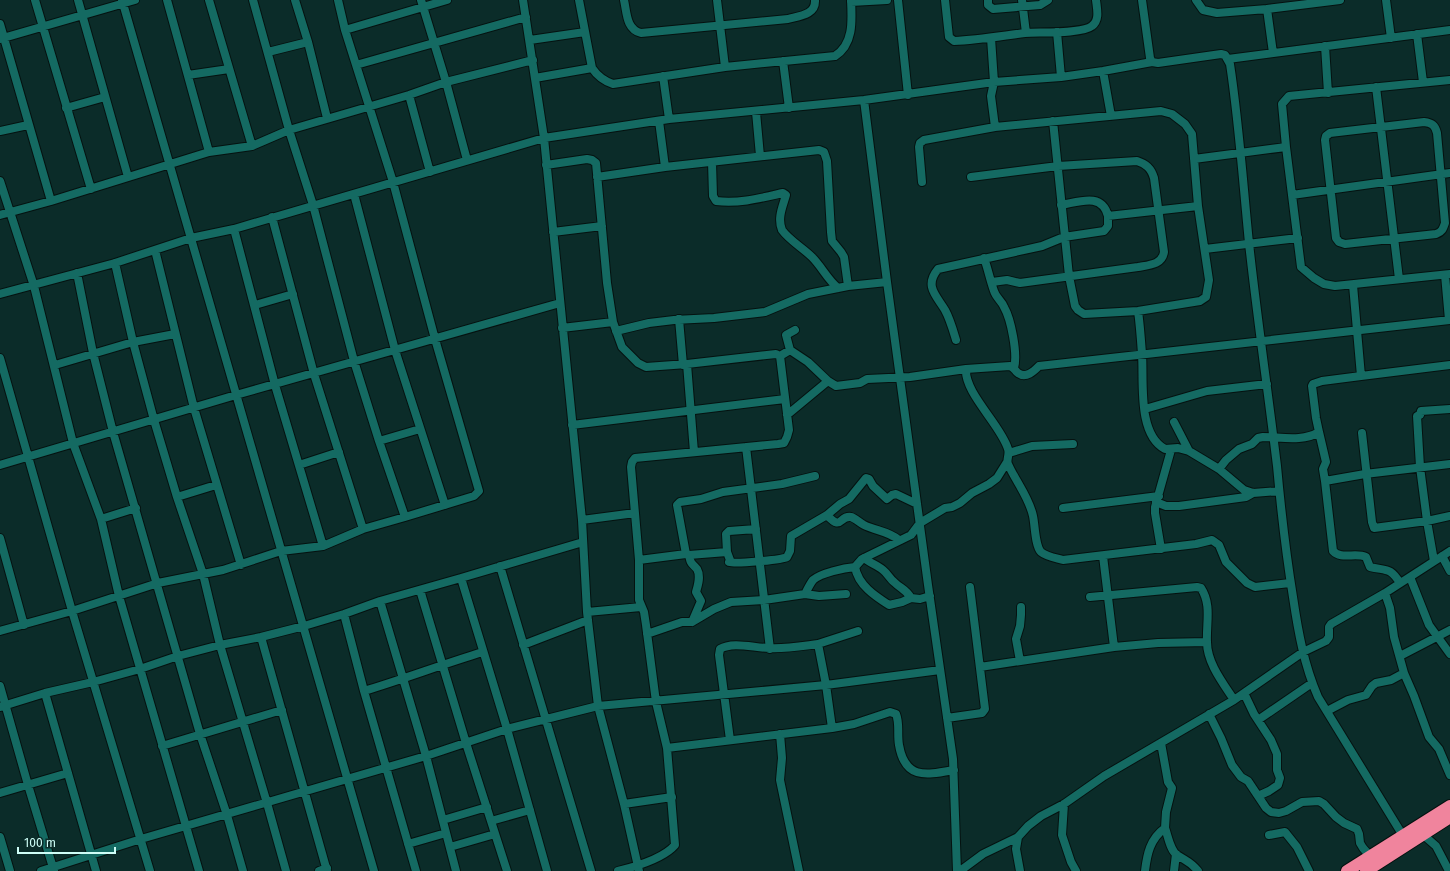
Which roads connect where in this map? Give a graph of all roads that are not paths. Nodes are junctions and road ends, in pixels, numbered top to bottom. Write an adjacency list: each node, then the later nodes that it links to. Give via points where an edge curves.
1 (35, 0): 35 (street)
2 (78, 0): 31 (street)
3 (135, 0): 27 (street)
4 (166, 0): 60 (street)
5 (209, 0): 58 (street)
6 (253, 0): 49 (street)
7 (295, 0): 46 (street)
8 (338, 0): 36 (street)
9 (447, 0): 28 (street)
10 (523, 0): 32 (street)
11 (579, 0): 38 (street)
12 (624, 0): 34 (street, via 630,26 637,32)
13 (717, 0): 34 (street)
14 (815, 0): 34 (street, via 813,8 806,14 788,19)
15 (886, 0): 25 (street)
16 (898, 0): 71 (street)
17 (945, 0): 42 (street, via 949,38)
18 (988, 0): 29 (street, via 988,6 993,9)
19 (1048, 0): 29 (street, via 1040,5)
20 (1096, 0): 39 (street, via 1098,16 1091,27)
21 (1142, 0): 54 (street)
22 (1196, 0): 30 (street, via 1203,10 1208,12)
23 (1340, 0): 26 (street)
24 (1386, 0): 43 (street)
25 (851, 1): 53 (street, via 852,21 849,37 842,52 835,56)
26 (1326, 1): 30 (street)
27 (123, 2): 31 (street); 97 (street)
28 (422, 3): 36 (street); 47 (street)
29 (1023, 3): 40 (street)
30 (1267, 9): 50 (street)
31 (82, 15): 35 (street); 72 (street)
32 (526, 17): 45 (street); 47 (street)
33 (0, 24): 44 (street)
34 (719, 25): 56 (street)
35 (42, 27): 44 (street); 75 (street)
36 (346, 30): 55 (street)
37 (1450, 30): 41 (street)
38 (585, 32): 45 (street); 57 (street)
39 (1057, 32): 40 (street); 62 (street)
40 (1026, 33): 42 (street)
41 (1417, 34): 43 (street); 67 (street)
42 (991, 38): 66 (street)
43 (1392, 38): 48 (street)
44 (2, 39): 83 (street)
45 (530, 40): 52 (street)
46 (308, 42): 49 (street); 79 (street)
47 (433, 43): 55 (street); 65 (street)
48 (1325, 46): 50 (street); 69 (street)
49 (268, 52): 86 (street)
50 (1273, 52): 51 (street)
51 (1228, 59): 54 (street, via 1221,54); 92 (street)
52 (533, 60): 63 (street); 65 (street)
53 (783, 61): 56 (street); 76 (street)
54 (1152, 62): 59 (street)
55 (356, 65): 74 (street)
56 (725, 66): 61 (street)
57 (592, 68): 61 (street, via 599,77 613,84); 63 (street)
58 (229, 69): 60 (street); 89 (street)
59 (1103, 71): 62 (street); 78 (street)
60 (188, 75): 91 (street)
61 (663, 76): 80 (street)
62 (1061, 77): 66 (street)
63 (535, 78): 88 (street)
64 (1450, 80): 67 (street)
65 (446, 82): 70 (street); 95 (street)
66 (994, 82): 71 (street); 85 (street, via 991,96)
67 (1423, 82): 68 (street)
68 (1376, 87): 69 (street); 84 (street)
69 (1328, 93): 90 (street, via 1289,96 1284,100 1282,104)
70 (409, 95): 74 (street); 101 (street)
71 (908, 95): 73 (street)
72 (105, 96): 75 (street); 104 (street)
73 (864, 100): 76 (street); 140 (street)
74 (369, 106): 79 (street); 108 (street)
75 (66, 108): 111 (street)
76 (789, 108): 77 (street)
77 (756, 112): 80 (street); 93 (street)
78 (1111, 116): 82 (street); 94 (street, via 1161,111 1172,114 1185,124 1192,134)
79 (327, 118): 86 (street)
80 (669, 119): 81 (street)
81 (659, 121): 88 (street); 100 (street)
82 (1053, 121): 85 (street); 99 (street)
83 (28, 124): 87 (street); 115 (street)
84 (1380, 126): 103 (street, via 1424,122 1435,126); 110 (street); 112 (street, via 1330,133 1326,136)
85 (995, 128): 109 (street, via 924,140 920,143 919,155)
86 (289, 130): 89 (street); 116 (street)
87 (0, 132)
88 (544, 138): 95 (street); 98 (street)
89 (252, 146): 91 (street)
90 (1286, 147): 92 (street); 114 (street)
91 (209, 152): 97 (street)
92 (1241, 152): 94 (street); 131 (street)
93 (760, 156): 96 (street); 144 (street, via 815,150 824,152 827,161 830,232 832,241 844,257)
94 (1194, 159): 118 (street)
95 (467, 160): 101 (street)
96 (712, 162): 100 (street); 145 (street, via 713,196 716,201 786,195 781,213 782,230 812,256)
97 (170, 164): 104 (street); 127 (street)
98 (546, 165): 105 (street, via 592,160 596,164); 126 (street)
99 (1058, 166): 106 (street); 117 (street); 119 (street, via 1137,160 1152,172)
100 (665, 167): 105 (street)
101 (430, 172): 108 (street)
102 (1450, 173): 103 (street)
103 (1441, 174): 110 (street); 130 (street, via 1444,229 1436,234)
104 (128, 177): 111 (street)
105 (598, 177): 124 (street)
106 (971, 177)
107 (0, 181): 120 (street)
108 (393, 182): 113 (street); 159 (street)
109 (922, 182)
110 (1387, 182): 112 (street); 130 (street)
111 (91, 189): 115 (street)
112 (1330, 190): 114 (street); 130 (street, via 1336,238 1339,242 1345,244)
113 (354, 194): 116 (street); 163 (street)
114 (1292, 195): 129 (street)
115 (50, 201): 120 (street)
116 (313, 205): 123 (street); 169 (street)
117 (1061, 205): 122 (street, via 1098,201 1104,206); 128 (street)
118 (1198, 206): 119 (street); 132 (street)
119 (1158, 210): 122 (street); 138 (street, via 1164,252 1159,261 1138,267)
120 (10, 212): 121 (street); 143 (street)
121 (0, 215)
122 (1108, 216): 128 (street, via 1108,226 1104,231)
123 (272, 217): 125 (street); 147 (street)
124 (602, 226): 126 (street); 153 (street)
125 (234, 229): 127 (street); 149 (street)
126 (553, 232): 148 (street)
127 (191, 238): 133 (street); 181 (street)
128 (1064, 238): 134 (street, via 1042,246); 138 (street)
129 (1298, 238): 131 (street); 142 (street, via 1301,267 1324,284)
130 (1395, 238): 139 (street)
131 (1249, 244): 132 (street); 161 (street)
132 (1205, 249): 150 (street, via 1209,280 1206,297 1200,301)
133 (155, 250): 135 (street); 158 (street)
134 (984, 258): 141 (street); 160 (street, via 938,269 932,278 933,290 945,310)
135 (115, 263): 136 (street); 162 (street)
136 (77, 273): 143 (street); 165 (street)
137 (1447, 274): 139 (street); 152 (street)
138 (1069, 276): 141 (street, via 1020,283 1007,280); 150 (street, via 1075,306 1084,314)
139 (1399, 279): 142 (street)
140 (887, 282): 144 (street); 177 (street)
141 (992, 282): 173 (street, via 996,297 1002,302 1009,317)
142 (1353, 285): 156 (street)
143 (34, 286): 146 (street); 171 (street)
144 (848, 286): 145 (street)
145 (838, 288): 151 (street, via 808,294 765,312)
146 (0, 294)
147 (293, 294): 149 (street); 175 (street)
148 (560, 303): 154 (street); 159 (street)
149 (254, 305): 180 (street)
150 (1138, 311): 166 (street)
151 (679, 319): 157 (street, via 649,323); 170 (street)
152 (1449, 320): 156 (street)
153 (613, 322): 154 (street); 157 (street)
154 (562, 328): 190 (street)
155 (795, 330): 164 (street, via 786,335)
156 (1356, 330): 161 (street); 176 (street)
157 (616, 332): 170 (street, via 622,347 641,365 646,367)
158 (175, 334): 162 (street); 183 (street)
159 (435, 339): 163 (street); 222 (street, via 479,491 474,496)
160 (956, 340)
161 (1262, 341): 166 (street); 179 (street)
162 (133, 342): 165 (street); 188 (street)
163 (395, 350): 169 (street); 191 (street)
164 (790, 350): 167 (street); 178 (street, via 808,362)
165 (93, 353): 171 (street); 192 (street)
166 (1142, 355): 173 (street, via 1040,366 1025,375 1018,373); 184 (street)
167 (780, 356): 170 (street, via 776,354); 182 (street)
168 (0, 358): 205 (street)
169 (354, 361): 175 (street); 196 (street)
170 (685, 364): 186 (street)
171 (54, 365): 197 (street)
172 (1450, 365): 176 (street)
173 (1014, 368): 174 (street, via 1010,366)
174 (966, 369): 177 (street); 204 (street, via 971,389)
175 (314, 374): 180 (street); 202 (street)
176 (1361, 376): 193 (street, via 1313,384)
177 (900, 377): 178 (street, via 867,379 860,383 840,386); 221 (street)
178 (828, 381): 187 (street)
179 (1267, 384): 184 (street, via 1207,391); 195 (street)
180 (275, 385): 181 (street); 209 (street)
181 (236, 395): 183 (street); 240 (street)
182 (785, 399): 186 (street); 187 (street)
183 (194, 408): 188 (street); 215 (street)
184 (1144, 409): 200 (street, via 1148,428 1156,444 1165,450)
185 (1450, 409): 210 (street, via 1421,411 1417,416)
186 (690, 411): 190 (street); 203 (street)
187 (787, 415): 199 (street, via 789,430 784,443)
188 (154, 420): 192 (street); 219 (street)
189 (1174, 422): 201 (street)
190 (572, 425): 230 (street)
191 (420, 429): 196 (street); 222 (street)
192 (113, 432): 197 (street); 223 (street)
193 (1319, 432): 195 (street, via 1303,438); 214 (street, via 1326,462 1323,469)
194 (1362, 434): 212 (street)
195 (1273, 437): 211 (street, via 1258,438 1226,460); 217 (street)
196 (379, 441): 228 (street)
197 (73, 443): 205 (street); 229 (street)
198 (1073, 444): 204 (street, via 1032,446)
199 (746, 447): 203 (street); 216 (street)
200 (1171, 450): 201 (street, via 1178,448); 220 (street)
201 (1189, 451): 211 (street)
202 (339, 452): 209 (street); 233 (street)
203 (694, 452): 225 (street, via 635,458 631,467)
204 (1009, 453): 206 (street)
205 (27, 456): 208 (street); 274 (street)
206 (1007, 462): 232 (street, via 997,478 989,484 960,503 945,508); 244 (street, via 1032,509 1040,551 1064,560)
207 (1450, 464): 210 (street)
208 (0, 465)
209 (299, 465): 238 (street)
210 (1420, 467): 212 (street); 231 (street)
211 (1218, 470): 218 (street, via 1244,490)
212 (1366, 474): 214 (street); 231 (street, via 1374,528)
213 (815, 476): 216 (street, via 782,484)
214 (1325, 481): 259 (street, via 1335,554 1363,555 1370,567 1394,573)
215 (216, 485): 219 (street); 250 (street)
216 (751, 487): 234 (street); 243 (street, via 680,502 677,505)
217 (1279, 491): 218 (street); 257 (street)
218 (1253, 493): 220 (street, via 1246,497 1179,506 1166,506)
219 (176, 497): 254 (street)
220 (1158, 499): 224 (street); 239 (street, via 1155,513)
221 (917, 504): 226 (street, via 894,494 887,499 866,478 849,499); 232 (street)
222 (445, 505): 228 (street)
223 (136, 508): 229 (street); 258 (street)
224 (1063, 508)
225 (636, 513): 230 (street); 247 (street)
226 (827, 515): 235 (street, via 834,523 852,518); 248 (street, via 791,536 788,557)
227 (1450, 516): 231 (street)
228 (405, 517): 233 (street)
229 (101, 519): 265 (street)
230 (582, 520): 236 (street)
231 (1427, 521): 249 (street)
232 (920, 523): 235 (street, via 911,535); 266 (street)
233 (362, 529): 238 (street)
234 (756, 529): 242 (street, via 730,531 726,534); 248 (street)
235 (899, 540): 246 (street)
236 (583, 542): 251 (street); 276 (street)
237 (1, 543): 278 (street)
238 (323, 546): 240 (street)
239 (1161, 549): 244 (street); 257 (street, via 1212,540 1219,545 1226,562 1247,583 1255,587)
240 (281, 551): 250 (street); 279 (street)
241 (1450, 551): 245 (street)
242 (727, 552): 243 (street); 248 (street, via 729,562)
243 (688, 555): 247 (street); 277 (street, via 691,564 698,570 696,592 702,601)
244 (1103, 556): 267 (street)
245 (1442, 556): 249 (street); 253 (street)
246 (864, 558): 252 (street); 268 (street, via 884,570 894,582 908,592)
247 (639, 560): 272 (street)
248 (759, 560): 270 (street)
249 (1434, 561): 255 (street)
250 (241, 565): 254 (street)
251 (500, 566): 256 (street); 289 (street)
252 (855, 567): 263 (street, via 820,575); 268 (street, via 865,586 889,605)
253 (1450, 571)
254 (203, 574): 258 (street); 288 (street)
255 (1410, 577): 259 (street); 284 (street, via 1429,625)
256 (461, 578): 261 (street); 292 (street)
257 (1290, 582): 293 (street)
258 (158, 583): 265 (street); 295 (street)
259 (1400, 584): 262 (street)
260 (970, 587): 299 (street)
261 (420, 590): 271 (street); 298 (street)
262 (1385, 593): 293 (street, via 1331,624 1328,640); 296 (street)
263 (805, 594): 264 (street); 270 (street)
264 (846, 594)
265 (119, 596): 274 (street); 300 (street)
266 (930, 596): 268 (street); 301 (street)
267 (1108, 596): 269 (street); 286 (street, via 1200,588 1207,602); 290 (street)
268 (911, 598)
269 (1090, 598)
270 (764, 600): 277 (street, via 731,602); 291 (street)
271 (380, 601): 275 (street); 303 (street)
272 (641, 607): 276 (street); 283 (street)
273 (1021, 607): 297 (street, via 1022,615 1016,639)
274 (72, 610): 278 (street); 304 (street)
275 (344, 614): 279 (street); 308 (street)
276 (588, 616): 289 (street); 315 (street)
277 (692, 622): 283 (street, via 682,622)
278 (24, 625): 281 (street)
279 (304, 626): 285 (street); 337 (street)
280 (1450, 630): 284 (street)
281 (0, 631)
282 (858, 632): 287 (street)
283 (647, 634): 313 (street)
284 (1437, 636): 294 (street); 296 (street)
285 (261, 637): 288 (street); 316 (street)
286 (1207, 642): 290 (street); 312 (street, via 1214,667)
287 (818, 644): 291 (street); 306 (street)
288 (220, 645): 295 (street); 322 (street)
289 (523, 645): 320 (street)
290 (1114, 647): 297 (street)
291 (770, 648): 311 (street, via 733,645 720,649)
292 (483, 652): 298 (street); 324 (street)
293 (1303, 652): 305 (street); 310 (street)
294 (1450, 654)
295 (178, 656): 300 (street); 325 (street)
296 (1400, 656): 302 (street)
297 (1020, 661): 299 (street)
298 (442, 664): 303 (street); 328 (street)
299 (980, 667): 319 (street, via 984,711)
300 (140, 669): 304 (street); 330 (street)
301 (940, 670): 306 (street); 319 (street)
302 (1404, 673): 317 (street, via 1391,680 1376,683 1366,695 1348,700); 336 (street, via 1429,737 1439,749)
303 (403, 679): 308 (street); 332 (street)
304 (93, 682): 309 (street); 361 (street)
305 (1312, 683): 317 (street); 321 (street)
306 (826, 685): 311 (street); 323 (street)
307 (0, 686): 314 (street)
308 (364, 691): 333 (street)
309 (45, 693): 314 (street); 335 (street)
310 (1244, 693): 312 (street); 321 (street)
311 (724, 694): 313 (street); 327 (street)
312 (1234, 700): 318 (street)
313 (656, 702): 315 (street); 331 (street)
314 (3, 706): 338 (street)
315 (598, 706): 320 (street); 344 (street)
316 (282, 710): 322 (street); 339 (street)
317 (1327, 711): 362 (street)
318 (1209, 714): 329 (street); 341 (street, via 1232,765)
319 (948, 718): 334 (street)
320 (545, 719): 324 (street); 383 (street)
321 (1258, 720): 341 (street, via 1272,740 1277,754 1280,782 1276,787)
322 (243, 722): 325 (street); 343 (street)
323 (832, 728): 326 (street); 334 (street, via 894,713 899,723 899,745 907,767 912,771 932,774)
324 (507, 729): 328 (street); 348 (street)
325 (200, 734): 330 (street); 349 (street)
326 (780, 734): 327 (street); 385 (street, via 780,780)
327 (730, 740): 331 (street)
328 (466, 743): 332 (street); 347 (street)
329 (1160, 743): 345 (street, via 1104,776); 354 (street, via 1168,782 1172,788)
330 (162, 746): 353 (street)
331 (667, 748): 342 (street)
332 (426, 756): 333 (street); 351 (street)
333 (386, 768): 337 (street); 363 (street)
334 (954, 770): 386 (street)
335 (68, 773): 338 (street); 366 (street)
336 (1450, 775)
337 (348, 779): 339 (street); 378 (street)
338 (28, 785): 340 (street); 369 (street)
339 (304, 792): 343 (street); 370 (street)
340 (0, 793)
341 (1258, 796): 367 (street, via 1271,812 1278,813 1302,802 1319,801 1344,823 1357,829 1362,848)
342 (672, 797): 344 (street); 368 (street, via 675,845)
343 (267, 803): 349 (street); 377 (street)
344 (624, 804): 368 (street)
345 (1064, 804): 360 (street, via 1041,816); 388 (street, via 1062,835)
346 (1450, 806): 355 (highway)
347 (486, 807): 351 (street); 352 (street)
348 (530, 810): 352 (street); 382 (street)
349 (227, 815): 353 (street); 376 (street)
350 (1450, 817): 355 (highway)
351 (443, 820): 356 (street)
352 (491, 821): 357 (street)
353 (186, 826): 361 (street); 375 (street)
354 (1165, 828): 365 (street); 389 (street, via 1150,846)
355 (1420, 831): 362 (highway); 395 (street, via 1436,846)
356 (446, 833): 363 (street); 364 (street)
357 (495, 834): 364 (street); 381 (street)
358 (1269, 835): 392 (street, via 1285,832 1297,847)
359 (0, 837): 371 (street)
360 (1018, 838): 386 (street, via 983,854); 387 (street, via 1016,849)
361 (141, 839): 366 (street); 374 (street)
362 (1405, 840): 367 (highway); 394 (highway)
363 (408, 844): 379 (street)
364 (450, 847): 380 (street)
365 (1176, 854): 390 (street); 391 (street, via 1190,862)
366 (92, 856): 369 (street); 373 (street)
367 (1370, 856): 393 (highway)
368 (638, 868): 384 (street)
369 (54, 869): 372 (street)
370 (324, 870)
371 (10, 871)
372 (41, 871)
373 (96, 871)
374 (150, 871)
375 (199, 871)
376 (243, 871)
377 (286, 871)
378 (374, 871)
379 (416, 871)
380 (456, 871)
381 (507, 871)
382 (547, 871)
383 (591, 871)
384 (618, 871)
385 (799, 871)
386 (958, 871)
387 (1020, 871)
388 (1076, 871)
389 (1145, 871)
390 (1174, 871)
391 (1198, 871)
392 (1309, 871)
393 (1347, 871)
394 (1366, 871)
395 (1449, 871)

